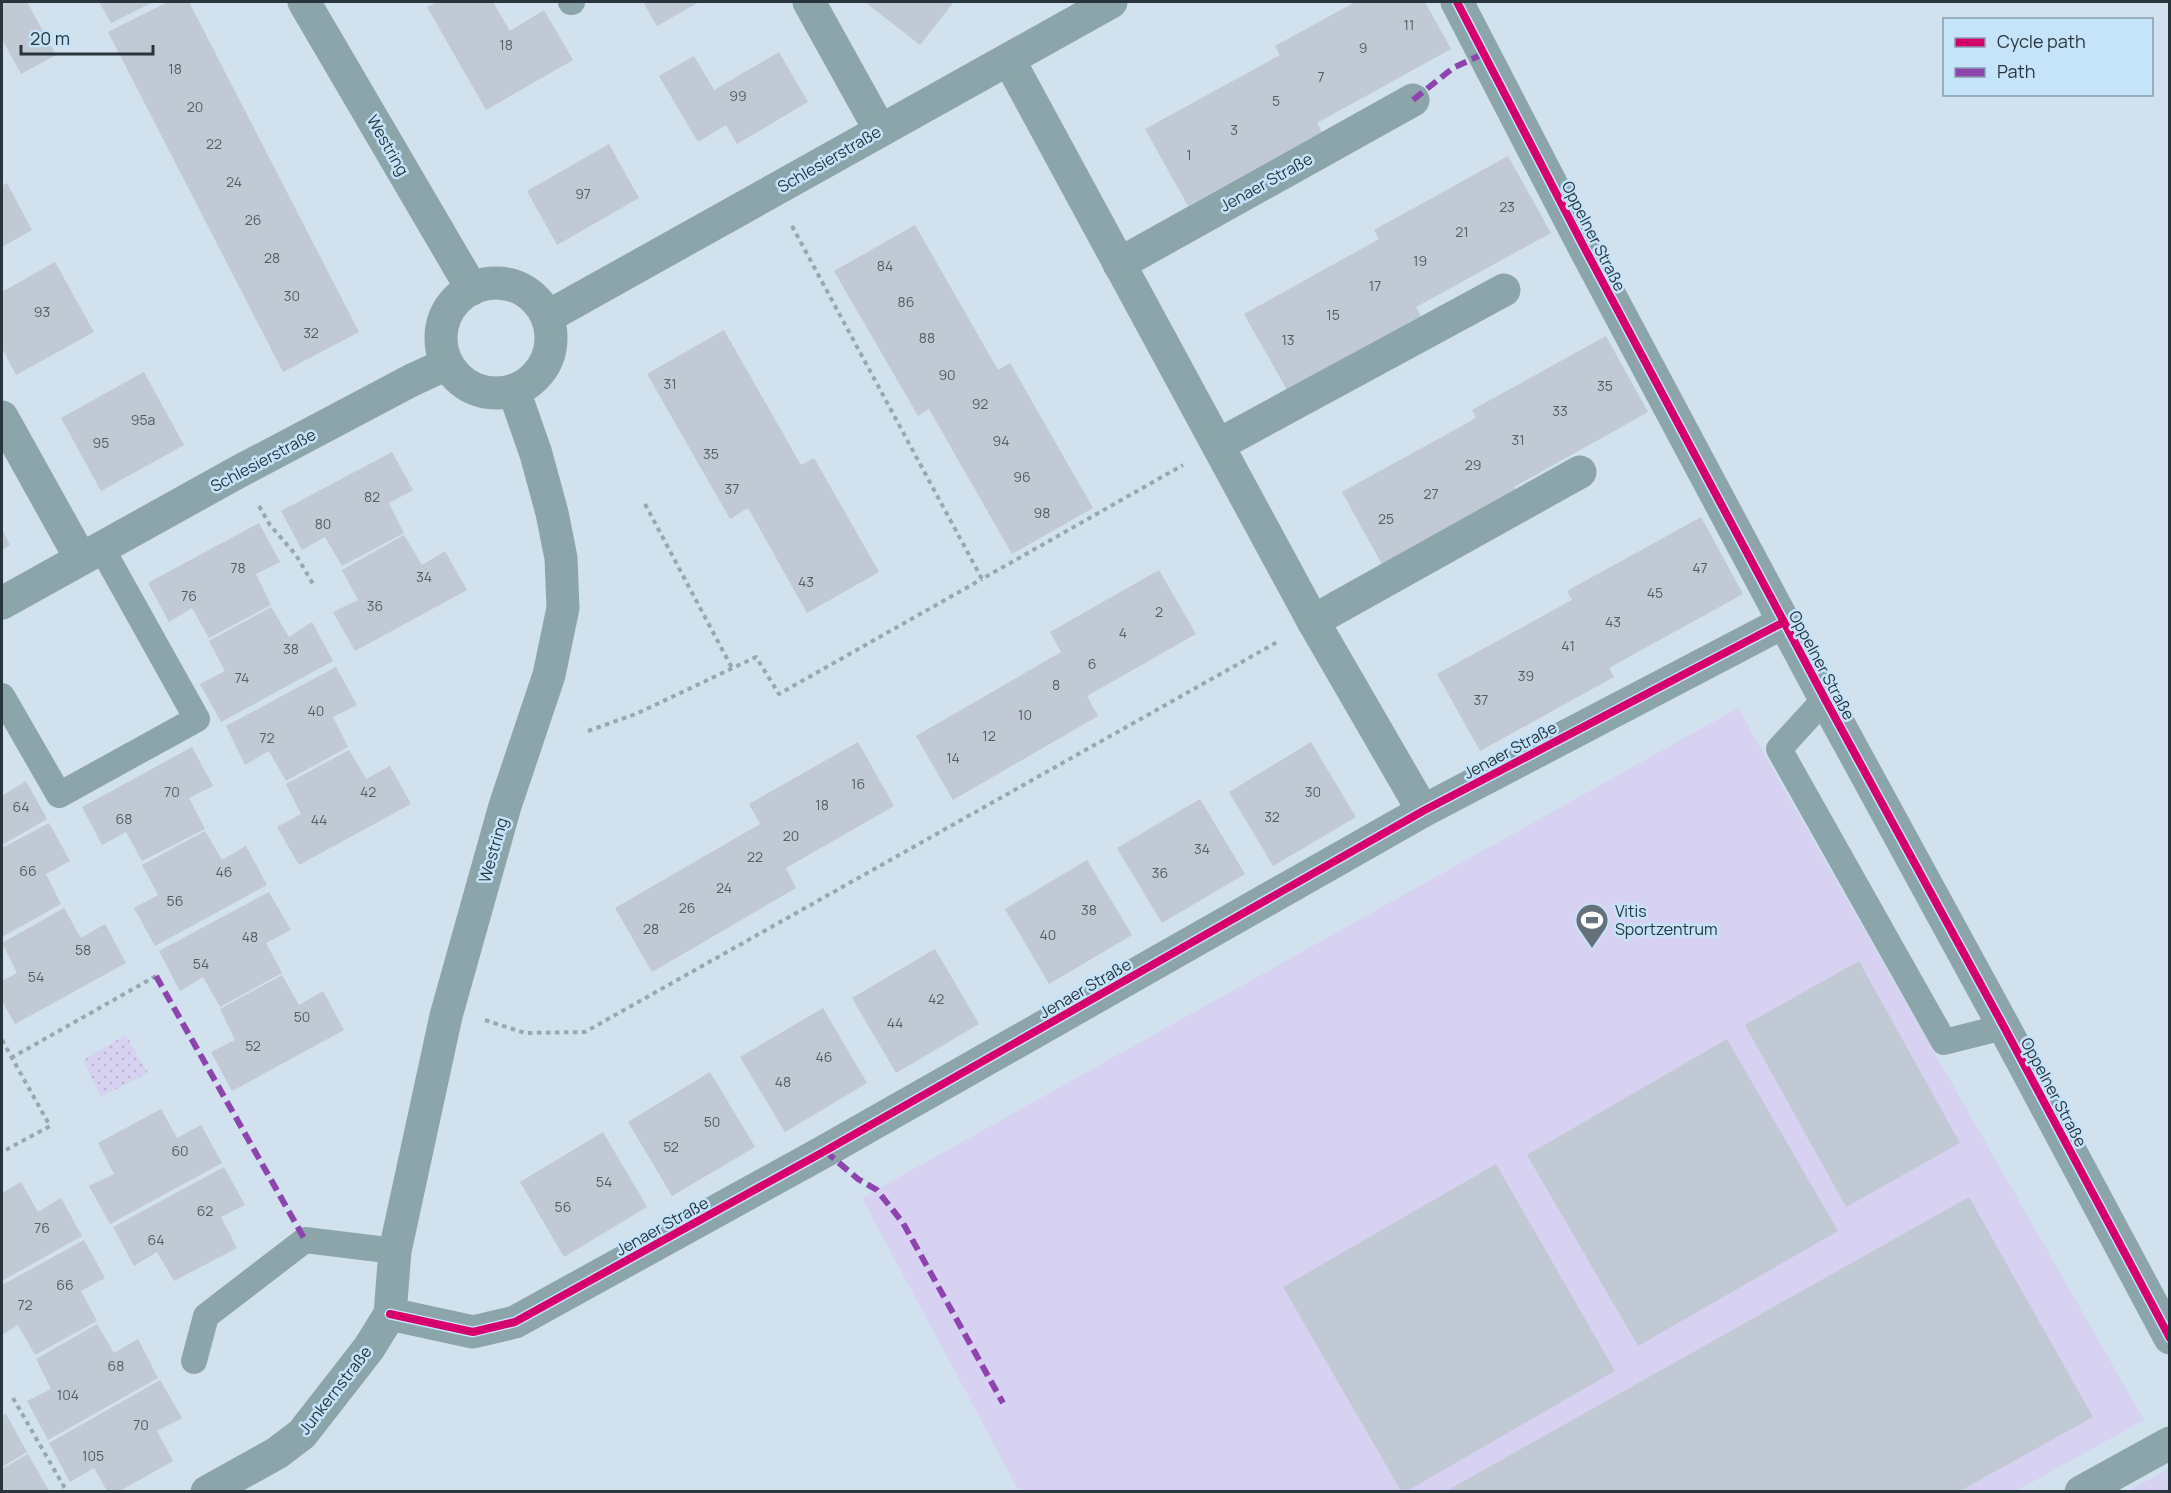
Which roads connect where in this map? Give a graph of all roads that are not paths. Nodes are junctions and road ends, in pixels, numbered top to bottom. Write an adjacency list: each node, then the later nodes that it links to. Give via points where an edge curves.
1 (304, 2): 9 (street, Westring)
2 (809, 2): 7 (street)
3 (1111, 2): 5 (street, Schlesierstraße)
4 (1457, 2): 20 (street, Oppelner Straße)
5 (1009, 60): 7 (street, Schlesierstraße); 8 (street)
6 (1413, 100): 8 (street, Jenaer Straße)
7 (880, 130): 11 (street, Schlesierstraße)
8 (1119, 264): 15 (street)
9 (472, 289): 11 (street, via 493,283 520,288 534,297); 12 (street, via 454,302 442,324 441,345)
10 (1504, 290): 15 (street)
11 (547, 317): 13 (street, via 551,333 548,359 530,382)
12 (447, 364): 13 (street, via 468,386 485,392); 17 (street, Schlesierstraße, via 238,472)
13 (514, 391): 25 (street, Westring, via 552,513 561,558 563,608 549,675 505,806 446,1016)
14 (2, 417): 17 (street)
15 (1218, 445): 19 (street)
16 (1580, 472): 19 (street)
17 (91, 554): 18 (street, Schlesierstraße); 21 (lane, via 197,719 59,795)
18 (2, 603)
19 (1313, 621): 23 (street)
20 (1784, 622): 22 (street, Oppelner Straße); 23 (street, Jenaer Straße)
21 (2, 696)
22 (1825, 699): 24 (street, Oppelner Straße); 24 (lane, via 1779,749 1944,1042)
23 (1423, 811): 26 (street, Jenaer Straße, via 815,1157 515,1322 473,1332)
24 (2004, 1027): 27 (street, Oppelner Straße)
25 (395, 1251): 26 (street, Westring); 28 (lane, via 305,1240 206,1317)
26 (390, 1314): 30 (street, Junkernstraße, via 332,1399 302,1434 277,1453)
27 (2169, 1338)
28 (194, 1361)
29 (2169, 1443): 31 (street)
30 (207, 1491)
31 (2081, 1491)

